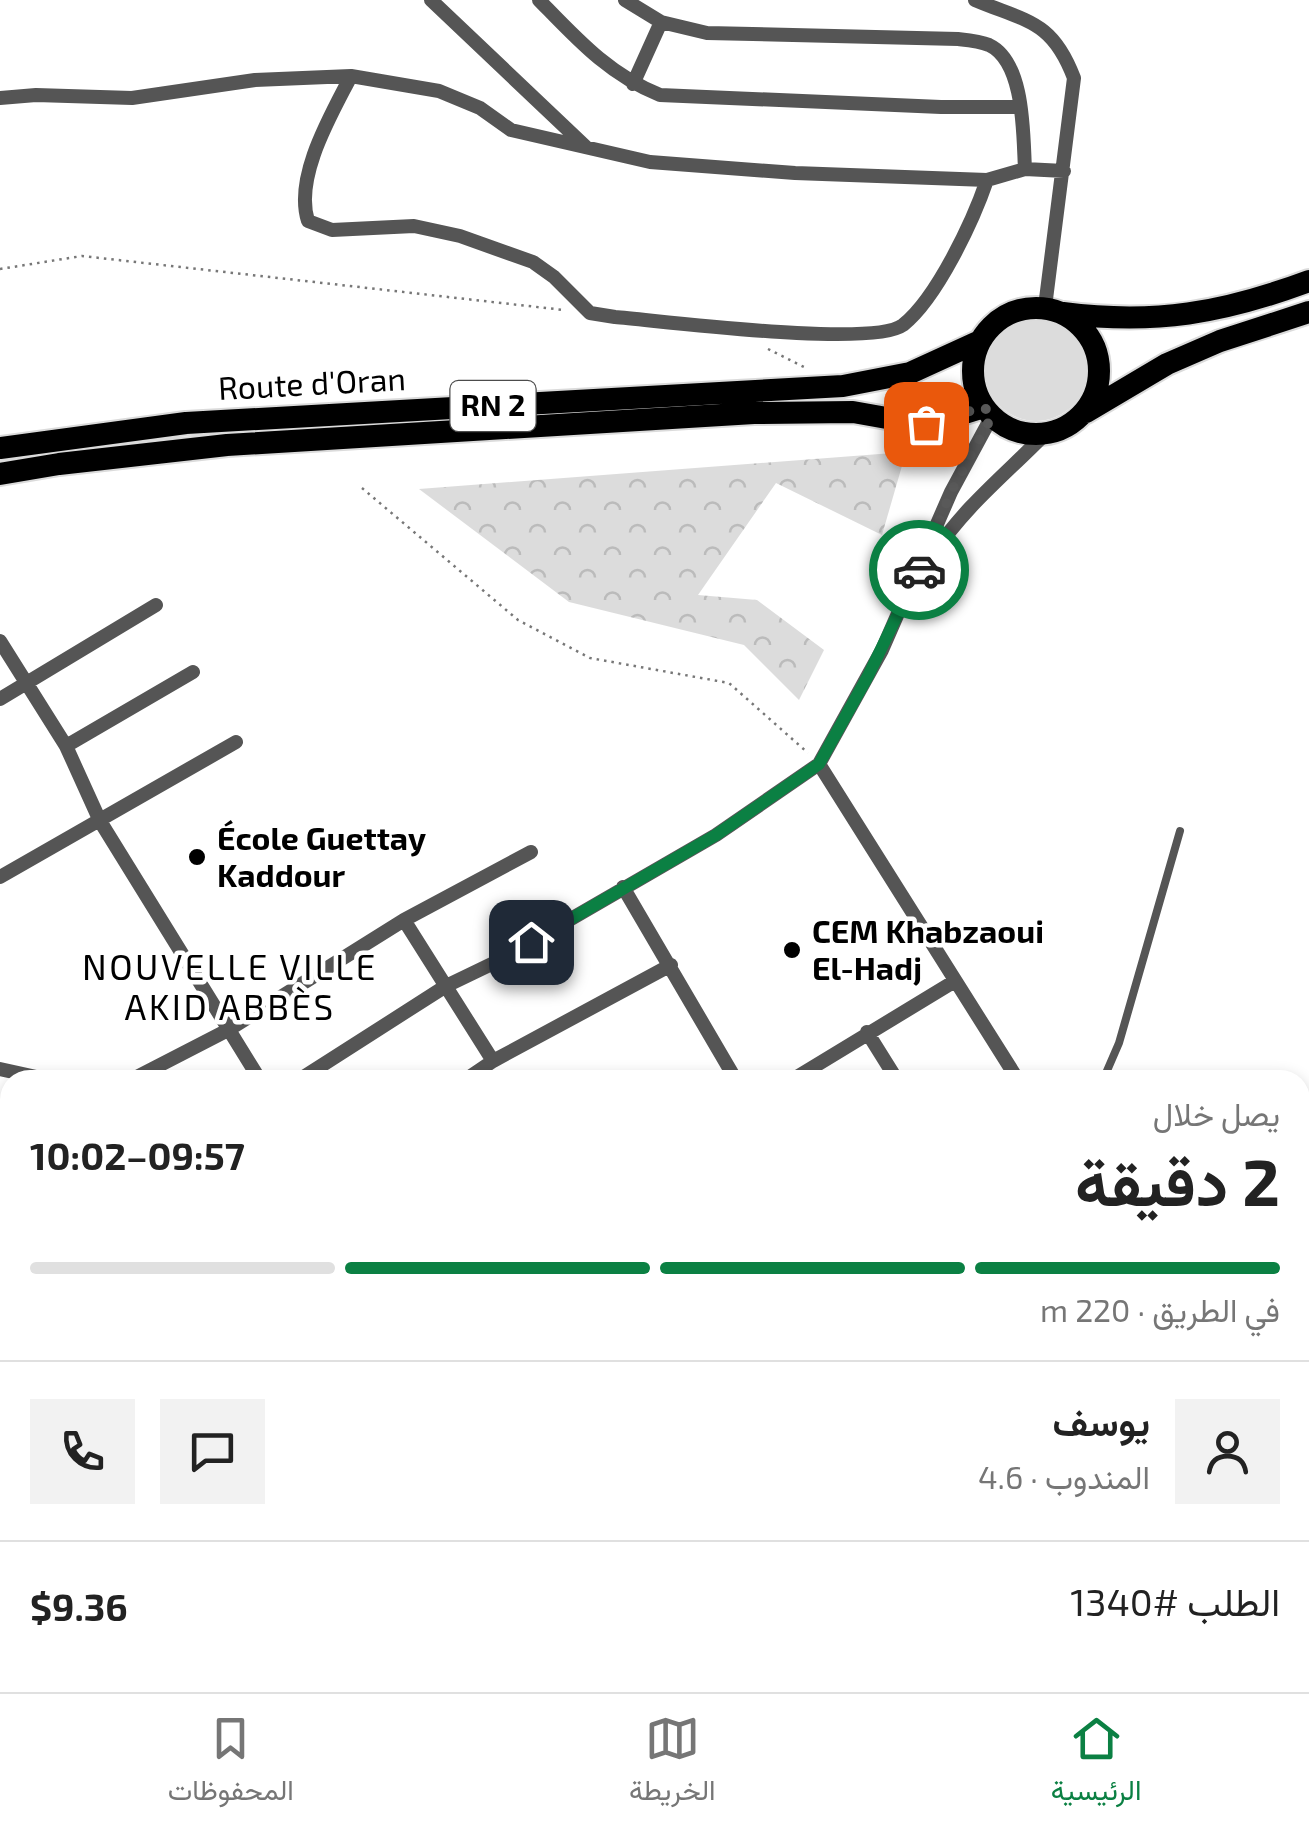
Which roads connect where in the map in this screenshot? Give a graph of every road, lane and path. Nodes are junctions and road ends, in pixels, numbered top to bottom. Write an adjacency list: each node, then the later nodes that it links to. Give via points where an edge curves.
1 (431, 0): 10 (street)
2 (539, 0): 7 (street)
3 (625, 0): 5 (street)
4 (974, 0): 12 (street, via 1049,32 1064,52 1074,78)
5 (661, 22): 7 (street); 9 (street, via 708,33 978,42 1002,54)
6 (351, 76): 8 (street, via 255,80 132,98); 10 (street, via 439,91 511,130); 18 (street, via 319,141 305,195 308,221 332,230 414,226 486,244 533,262)
7 (633, 84): 9 (street, via 689,98)
8 (0, 98)
9 (1020, 107): 11 (street)
10 (589, 150): 13 (street, via 795,174)
11 (1025, 170): 12 (street); 13 (street)
12 (1064, 172): 16 (street)
13 (986, 180): 18 (street, via 952,257 901,327 842,334)
14 (0, 269): 18 (path, via 82,256)
15 (1309, 281): 16 (main road, via 1196,314 1154,318)
16 (1054, 310): 19 (main road, via 1007,314); 23 (main road, via 1080,324 1099,359 1100,378)
17 (1309, 312): 23 (main road, via 1167,364)
18 (590, 313)
19 (980, 340): 22 (main road, via 972,374); 25 (main road, Route d'Oran / RN 2, via 910,373 843,386 186,423)
20 (757, 343): 21 (path)
21 (808, 369)
22 (988, 412): 24 (main road, via 1017,431); 26 (main road, Route d'Oran / RN 2, via 926,424 852,412 754,412 227,445); 28 (street)
23 (1083, 414): 24 (main road)
24 (1046, 434): 28 (street, via 950,529)
25 (0, 448)
26 (0, 474)
27 (362, 488): 36 (path, via 518,620 590,658 729,683)
28 (912, 588): 36 (street)
29 (156, 605): 32 (street)
30 (0, 640): 32 (street)
31 (193, 672): 35 (street)
32 (26, 684): 33 (street); 35 (street)
33 (0, 699)
34 (236, 742): 37 (street)
35 (66, 746): 37 (street)
36 (819, 764): 41 (street, via 716,835); 44 (street)
37 (100, 821): 40 (street); 46 (street)
38 (1180, 831): 57 (lane)
39 (531, 852): 42 (street)
40 (0, 877)
41 (623, 887): 43 (street); 45 (street)
42 (404, 920): 45 (street); 46 (street)
43 (672, 965): 48 (street); 53 (street)
44 (955, 981): 47 (street); 56 (street)
45 (446, 986): 48 (street); 51 (street)
46 (228, 1030): 49 (street); 50 (street)
47 (868, 1032): 54 (street); 55 (street)
48 (494, 1061): 52 (street)
49 (150, 1070)
50 (254, 1070)
51 (315, 1070)
52 (481, 1070)
53 (730, 1070)
54 (808, 1070)
55 (890, 1070)
56 (1012, 1070)
57 (1107, 1070)

